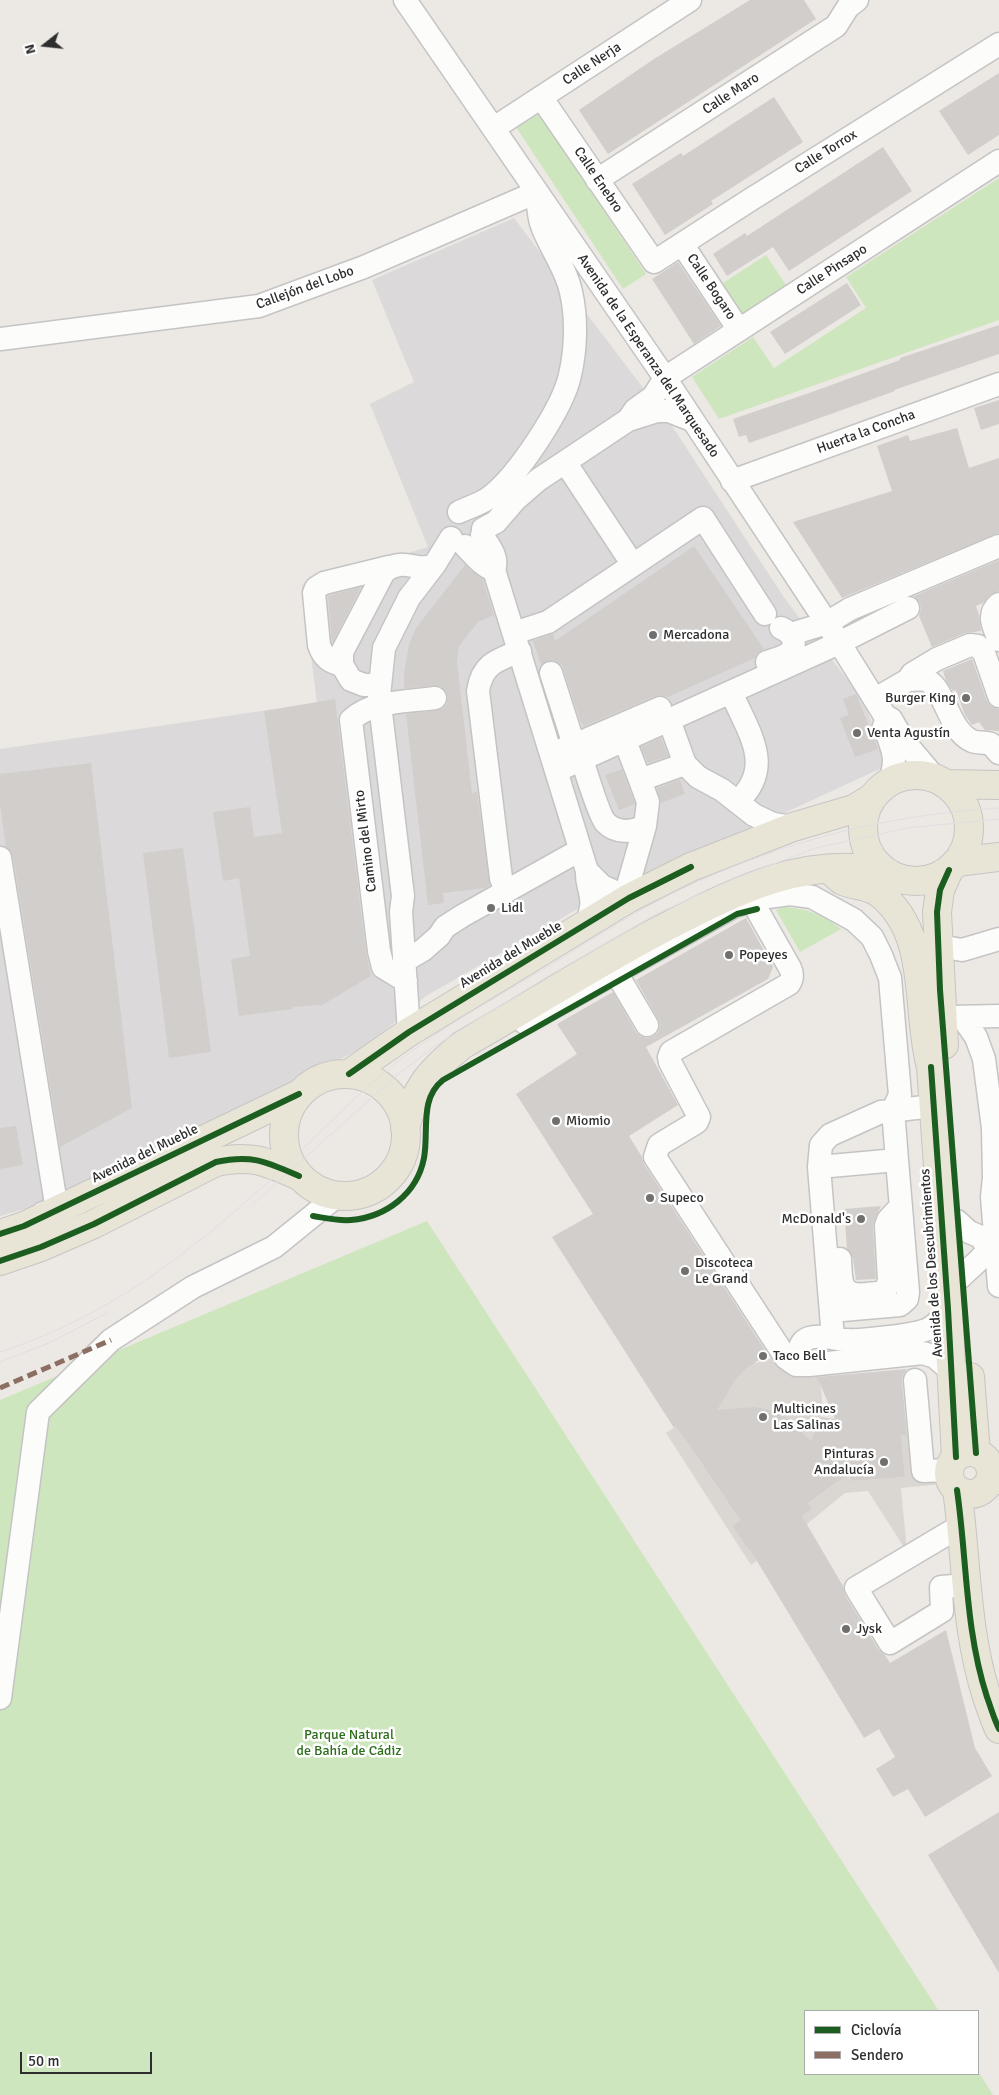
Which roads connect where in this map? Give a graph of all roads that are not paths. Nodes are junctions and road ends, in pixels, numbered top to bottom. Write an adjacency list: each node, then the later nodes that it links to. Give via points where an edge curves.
1 (405, 0): 6 (street, Avenida de la Esperanza del Marquesado)
2 (690, 0): 5 (street, Calle Nerja)
3 (857, 0): 8 (street, Calle Maro, via 848,7 836,26)
4 (999, 44): 10 (street, Calle Torrox)
5 (541, 97): 6 (street, Calle Nerja); 8 (street, Calle Enebro)
6 (494, 128): 9 (street, Avenida de la Esperanza del Marquesado)
7 (999, 161): 12 (street, Calle Pinsapo)
8 (597, 180): 11 (street, Calle Enebro)
9 (536, 192): 13 (street, Callejón del Lobo, via 364,267 259,306); 14 (street, Avenida de la Esperanza del Marquesado); 21 (street, via 541,225 571,291 575,334 570,376 533,447)
10 (682, 244): 11 (street, Calle Torrox); 12 (street, Calle Bogaro)
11 (654, 262)
12 (739, 330): 14 (street, Calle Pinsapo)
13 (0, 339)
14 (664, 378): 16 (street, via 653,397 635,410); 17 (street, Avenida de la Esperanza del Marquesado)
15 (999, 384): 20 (street, Huerta la Concha)
16 (628, 420): 17 (street, via 657,410); 18 (street)
17 (692, 420): 20 (street, Avenida de la Esperanza del Marquesado)
18 (565, 462): 19 (street); 25 (street)
19 (538, 480): 21 (street); 22 (street, via 496,522)
20 (732, 480): 29 (street, Avenida de la Esperanza del Marquesado)
21 (489, 498): 22 (street, via 459,512 466,510 478,516)
22 (470, 537): 24 (street); 32 (street, via 493,553 494,570)
23 (999, 546): 29 (street, via 850,609)
24 (435, 564): 26 (street, via 420,567 401,564); 38 (street, via 408,598 384,648)
25 (633, 565): 30 (street, via 702,518); 32 (street)
26 (389, 568): 34 (street, via 377,581 342,652); 34 (street, via 324,583 314,592 321,653)
27 (999, 604): 31 (street, via 991,619)
28 (908, 608): 33 (street)
29 (827, 624): 30 (street); 33 (street, Avenida de la Esperanza del Marquesado)
30 (779, 625): 45 (street, via 794,642 786,655)
31 (999, 640)
32 (517, 642): 46 (street); 61 (street, via 491,664 482,676 478,691 501,878)
33 (839, 642): 37 (street); 41 (street, Avenida de la Esperanza del Marquesado)
34 (342, 665): 38 (street, via 351,680)
35 (551, 673): 45 (street)
36 (908, 680): 39 (street, via 937,658 974,645 984,653); 41 (street); 44 (street, via 923,680 931,684 956,726 972,741)
37 (732, 692): 42 (street); 52 (street, via 757,752 758,767 748,793)
38 (380, 695): 40 (street); 69 (street, via 403,896 401,912); 69 (street, Camino del Mirto, via 369,708 351,720 379,951 383,967)
39 (999, 696)
40 (435, 698)
41 (880, 708): 49 (street, Avenida de la Esperanza del Marquesado, via 891,719 903,740); 51 (street, via 895,762)
42 (669, 720): 43 (street); 47 (street)
43 (625, 741): 45 (street); 48 (street)
44 (995, 744)
45 (578, 752): 46 (street); 53 (street, via 604,821 619,831)
46 (554, 763): 57 (street)
47 (685, 764): 48 (street); 52 (street, via 698,777)
48 (640, 780): 53 (street, via 648,802)
49 (940, 781): 50 (main road); 51 (main road, via 912,775); 58 (main road, via 961,800 968,821 967,843)
50 (999, 781)
51 (881, 790): 54 (main road, Avenida del Mueble, via 854,809); 60 (main road, via 864,815 864,837 872,858)
52 (737, 802): 54 (street, via 773,824)
53 (645, 826): 62 (street, via 629,882)
54 (793, 828): 62 (main road, Avenida del Mueble, via 691,867)
55 (999, 857): 58 (main road)
56 (0, 858): 86 (street)
57 (584, 860): 61 (street); 62 (street, via 602,886); 64 (street, via 592,899)
58 (953, 866): 60 (main road, via 935,878 919,881); 66 (main road, Avenida de los Descubrimientos, via 940,890 937,912)
59 (828, 869): 60 (main road, via 867,868); 68 (main road, via 786,875 732,894); 75 (main road, Avenida de los Descubrimientos, via 842,881 878,892 893,906 905,926 917,963 925,1048)
60 (893, 875): 75 (main road, Avenida de los Descubrimientos, via 910,897 925,954 933,1048)
61 (506, 892): 69 (street, via 445,927)
62 (629, 898): 64 (main road, Avenida del Mueble)
63 (752, 901): 68 (street); 79 (street, via 790,894 812,897 854,920 872,937 890,978 900,1095); 97 (street, via 793,976 789,984 671,1052 670,1062 699,1117 697,1122 659,1145 655,1157 786,1358 796,1365)
64 (586, 925): 74 (main road, Avenida del Mueble)
65 (999, 939): 67 (street)
66 (939, 946): 67 (street, via 962,950); 70 (main road, Avenida de los Descubrimientos)
67 (972, 948): 70 (street)
68 (612, 965): 73 (street); 80 (main road, via 533,1011 462,1046 442,1062 419,1088)
69 (406, 971): 74 (street)
70 (940, 990): 72 (main road, Avenida de los Descubrimientos)
71 (999, 1016): 72 (street)
72 (952, 1017): 87 (main road, Avenida de los Descubrimientos); 90 (street, via 976,1037 984,1059 993,1128)
73 (647, 1025)
74 (409, 1032): 76 (main road, Avenida del Mueble)
75 (931, 1067): 78 (main road, Avenida de los Descubrimientos)
76 (349, 1074): 77 (main road, via 322,1078); 80 (main road, via 362,1076 383,1088 402,1113)
77 (299, 1094): 83 (main road, via 291,1105 283,1132 284,1145); 86 (main road, Avenida del Mueble)
78 (933, 1106): 79 (street); 94 (main road, Avenida de los Descubrimientos)
79 (893, 1110): 81 (street); 82 (street, via 881,1112 830,1135 821,1145)
80 (405, 1128): 84 (main road, via 401,1159 387,1179 368,1192)
81 (897, 1160): 82 (street); 85 (street)
82 (826, 1166): 85 (street, via 841,1280 848,1292 856,1295 880,1293 888,1287 886,1226); 95 (street)
83 (299, 1176): 84 (main road, via 310,1186); 91 (main road, via 252,1158 216,1162 94,1224)
84 (336, 1196): 104 (street, via 274,1247 193,1287 111,1340 38,1412)
85 (901, 1206): 95 (street, via 907,1299 900,1305)
86 (57, 1210): 88 (street); 89 (main road, Avenida del Mueble)
87 (957, 1220): 90 (street); 92 (main road, Avenida de los Descubrimientos)
88 (0, 1222)
89 (0, 1234)
90 (994, 1248): 92 (street); 93 (street)
91 (0, 1261)
92 (961, 1277): 100 (main road, Avenida de los Descubrimientos)
93 (999, 1286)
94 (948, 1309): 96 (street, via 941,1320 918,1333 847,1340); 98 (main road, Avenida de los Descubrimientos)
95 (831, 1311): 96 (street)
96 (833, 1338): 97 (street, via 811,1337 803,1341 800,1354)
97 (809, 1365): 98 (street, via 923,1353 935,1356)
98 (952, 1372): 100 (main road, Avenida de los Descubrimientos)
99 (915, 1380): 100 (street, via 923,1471)
100 (976, 1473): 101 (main road, Avenida de los Descubrimientos); 103 (main road, Avenida de los Descubrimientos, via 987,1619)
101 (962, 1525): 102 (main road, Avenida de los Descubrimientos); 102 (street, via 856,1588 890,1643 942,1611 941,1587)
102 (966, 1585): 105 (main road, Avenida de los Descubrimientos, via 974,1651)
103 (999, 1683)
104 (0, 1698)
105 (999, 1729)

